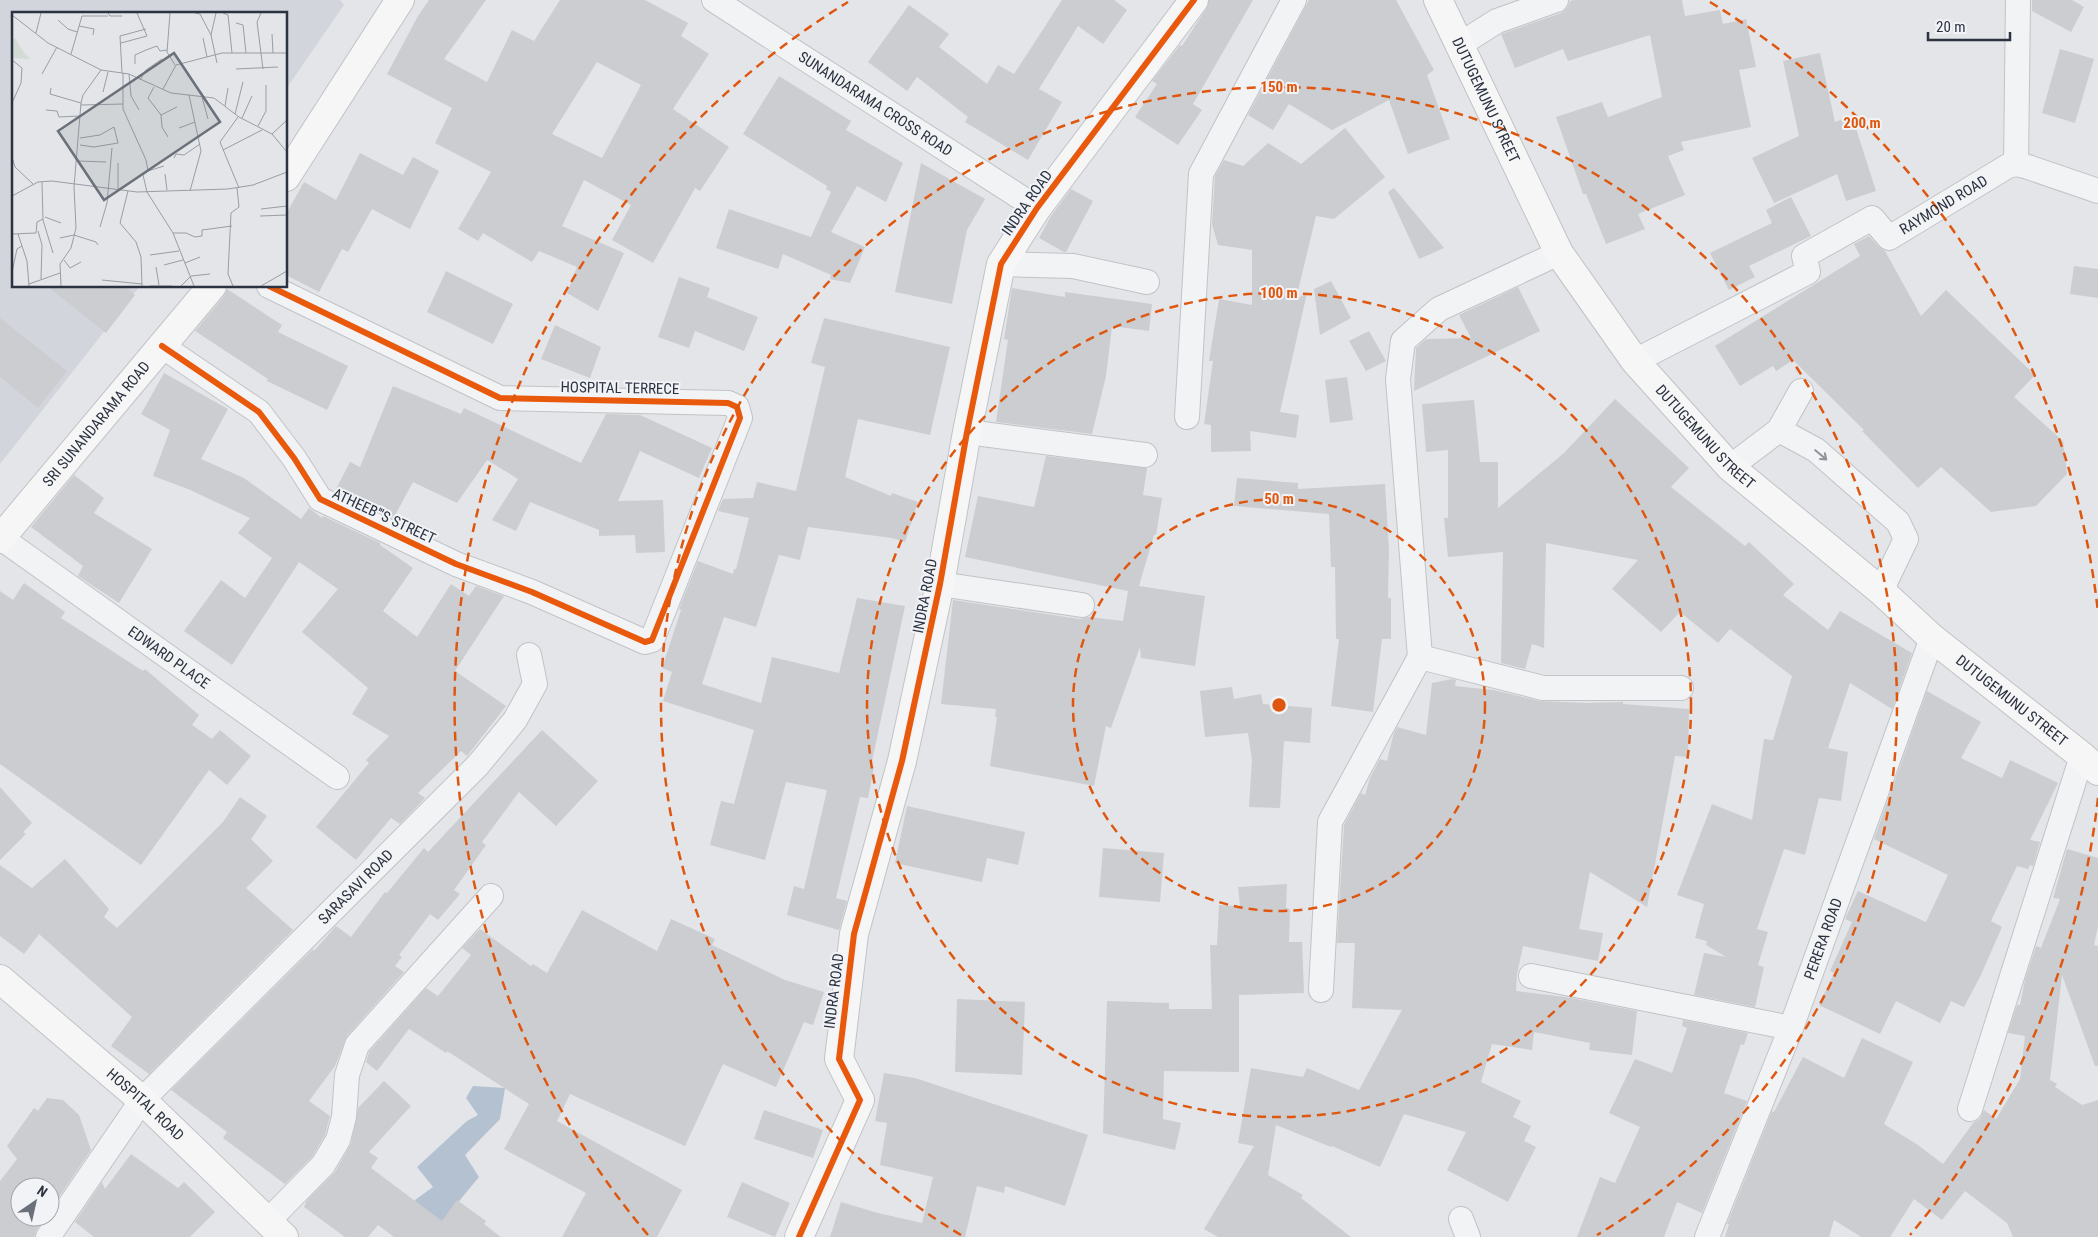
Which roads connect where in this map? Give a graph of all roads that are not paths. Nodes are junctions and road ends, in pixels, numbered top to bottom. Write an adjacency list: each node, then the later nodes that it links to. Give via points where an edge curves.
1 (400, 0): 10 (street)
2 (714, 0): 12 (street, SUNANDARAMA CROSS ROAD)
3 (1194, 0): 12 (street, INDRA ROAD)
4 (1294, 0): 21 (street, via 1202,174)
5 (1438, 0): 8 (street, DUTUGEMUNU STREET)
6 (1556, 0): 8 (street, via 1497,21)
7 (2018, 0): 9 (street)
8 (1459, 45): 13 (street, DUTUGEMUNU STREET)
9 (2016, 164): 11 (street); 19 (street, RAYMOND ROAD, via 1889,238 1872,218 1804,256 1808,272)
10 (288, 174)
11 (2098, 191)
12 (1037, 208): 14 (street, INDRA ROAD)
13 (1559, 253): 19 (street, DUTUGEMUNU STREET); 33 (street, via 1439,309 1403,341 1398,379)
14 (1001, 264): 15 (street, via 1073,266); 23 (street, INDRA ROAD)
15 (1147, 282)
16 (210, 288): 18 (street, SRI SUNANDARAMA ROAD)
17 (274, 288): 31 (street, HOSPITAL TERRECE, via 500,398 728,403 736,407 740,418 652,640)
18 (162, 346): 26 (street, SRI SUNANDARAMA ROAD); 31 (street, ATHEEB'''S STREET, via 259,412 294,458 320,500 456,564 532,592)
19 (1635, 362): 25 (street, DUTUGEMUNU STREET)
20 (1801, 391): 22 (street)
21 (1187, 417)
22 (1779, 430): 25 (street); 28 (street, one-way to 28, via 1816,450 1898,522 1906,539)
23 (967, 432): 24 (street); 27 (street, INDRA ROAD)
24 (1145, 455)
25 (1730, 467): 28 (street, DUTUGEMUNU STREET)
26 (0, 538): 36 (street, EDWARD PLACE)
27 (940, 584): 29 (street); 46 (street, INDRA ROAD, via 902,760 854,934 839,1059 860,1100)
28 (1881, 591): 30 (street, DUTUGEMUNU STREET)
29 (1082, 605)
30 (1932, 638): 35 (street, DUTUGEMUNU STREET); 41 (street, PERERA ROAD)
31 (645, 642)
32 (529, 655): 42 (street, SARASAVI ROAD, via 535,684 515,720 478,765)
33 (1420, 656): 34 (street, via 1543,688); 40 (street, via 1330,822)
34 (1681, 688)
35 (2090, 763): 43 (street)
36 (337, 777)
37 (491, 896): 44 (street, via 357,1045 347,1075 344,1117 338,1140)
38 (1531, 976): 41 (street)
39 (0, 979): 42 (street, HOSPITAL ROAD)
40 (1322, 990)
41 (1790, 1028): 47 (street, PERERA ROAD)
42 (142, 1100): 44 (street, HOSPITAL ROAD); 45 (street, SARASAVI ROAD)
43 (1970, 1109)
44 (276, 1229)
45 (48, 1237)
46 (799, 1237)
47 (1707, 1237)

